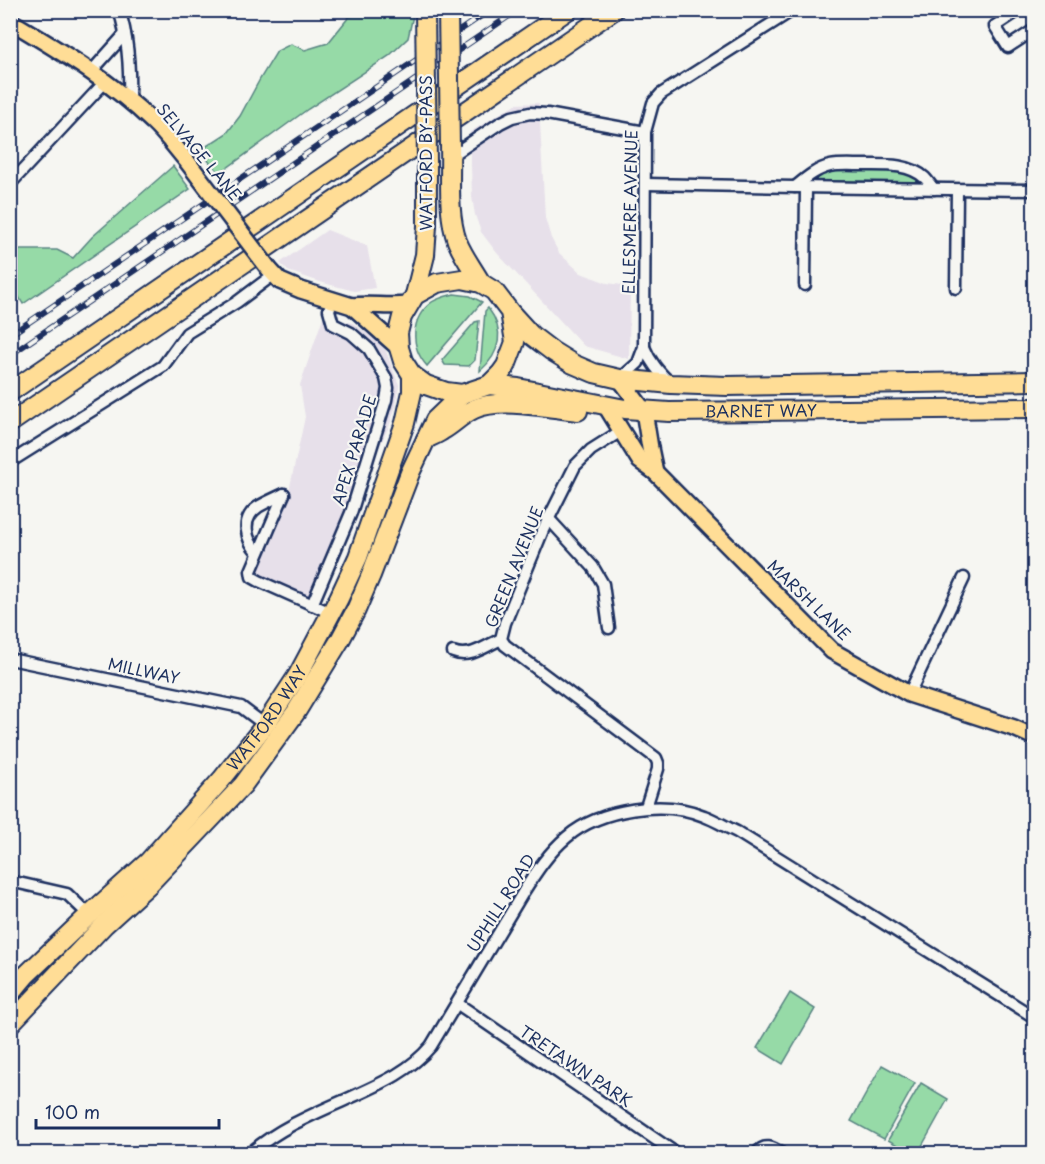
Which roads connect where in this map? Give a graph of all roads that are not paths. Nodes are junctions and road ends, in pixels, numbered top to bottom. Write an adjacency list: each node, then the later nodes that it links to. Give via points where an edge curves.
1 (119, 10): 10 (street)
2 (425, 10): 28 (highway, WATFORD BY-PASS, bridge, via 427,226 425,255)
3 (448, 10): 15 (highway, WATFORD BY-PASS, bridge)
4 (568, 10): 38 (highway)
5 (614, 10): 43 (highway)
6 (793, 10): 14 (street, ELLESMERE AVENUE, via 662,94 653,103)
7 (1019, 10): 9 (street, via 996,26 1008,47)
8 (10, 21): 11 (main road, SELVAGE LANE)
9 (1035, 30)
10 (125, 34): 11 (street); 13 (street)
11 (91, 72): 12 (main road, SELVAGE LANE)
12 (105, 82): 13 (main road, SELVAGE LANE); 17 (street)
13 (129, 102): 23 (main road, SELVAGE LANE, bridge, via 154,123 186,160)
14 (645, 132): 15 (street, via 530,113 512,117); 16 (street, ELLESMERE AVENUE)
15 (451, 151): 24 (highway, WATFORD BY-PASS, via 453,225 463,254)
16 (646, 183): 18 (street); 31 (street, ELLESMERE AVENUE)
17 (10, 184)
18 (795, 187): 19 (street); 20 (street, via 831,166 895,165 925,177)
19 (806, 188): 20 (street); 25 (street)
20 (934, 189): 21 (street)
21 (957, 190): 22 (street); 26 (street)
22 (1035, 190)
23 (271, 272): 27 (main road, SELVAGE LANE, via 280,281); 46 (street, via 237,302 187,333 163,366)
24 (481, 283): 28 (highway, via 454,279 437,283); 30 (highway, via 494,291)
25 (805, 285)
26 (956, 288)
27 (332, 300): 29 (main road, SELVAGE LANE); 51 (street, APEX PARADE, via 329,310 333,324 369,349 388,388 351,513)
28 (411, 300): 29 (main road, SELVAGE LANE, via 390,307); 32 (highway, via 398,333)
29 (351, 306): 32 (main road, SELVAGE LANE)
30 (510, 312): 34 (highway, BARNET WAY, via 531,335 566,360); 37 (highway, via 515,342 506,366)
31 (644, 347): 34 (street, via 638,363); 36 (street)
32 (399, 348): 33 (highway)
33 (412, 375): 39 (highway, via 426,385); 52 (highway, WATFORD WAY, via 405,423 357,557)
34 (620, 379): 36 (highway, BARNET WAY); 42 (main road)
35 (1035, 381): 36 (highway, BARNET WAY)
36 (671, 384)
37 (489, 385): 39 (highway); 40 (highway, BARNET WAY)
38 (10, 392)
39 (462, 394): 45 (highway, WATFORD WAY, via 435,420)
40 (606, 406): 42 (highway, BARNET WAY); 44 (main road, MARSH LANE); 45 (highway, via 586,412 510,403 477,407)
41 (1035, 408): 42 (highway, BARNET WAY)
42 (644, 411): 47 (main road)
43 (10, 423)
44 (621, 431): 47 (main road, MARSH LANE, via 640,461); 48 (street, GREEN AVENUE, via 591,450 575,466)
45 (426, 439): 66 (highway, WATFORD WAY, via 356,610 290,721 243,785)
46 (10, 462)
47 (655, 472): 57 (main road, MARSH LANE, via 832,651)
48 (549, 518): 53 (street, via 593,567 603,584); 54 (street, GREEN AVENUE)
49 (258, 553): 49 (street, via 248,536 250,516 256,508 284,494); 51 (street, via 252,577)
50 (964, 578): 57 (street)
51 (312, 605): 52 (street)
52 (331, 613): 58 (highway, WATFORD WAY, via 298,675)
53 (609, 628)
54 (501, 639): 55 (street, via 469,654); 60 (street, GREEN AVENUE, via 656,758 658,769)
55 (453, 652)
56 (10, 659): 58 (street, MILLWAY, via 241,707)
57 (909, 694): 59 (main road, MARSH LANE)
58 (265, 725): 62 (highway, WATFORD WAY, via 147,862)
59 (1035, 737)
60 (646, 807): 64 (street, UPHILL ROAD, via 584,825 554,849 524,891); 65 (street, UPHILL ROAD, via 702,815 737,832)
61 (10, 881): 62 (street, via 67,894)
62 (88, 915): 63 (highway, WATFORD WAY)
63 (10, 994)
64 (458, 1004): 67 (street, UPHILL ROAD, via 431,1046 410,1066 382,1084 294,1123); 68 (street, TRETAWN PARK)
65 (1035, 1017)
66 (10, 1024)
67 (249, 1154)
68 (677, 1154)
69 (756, 1154): 70 (street, via 764,1146)
70 (782, 1154)

